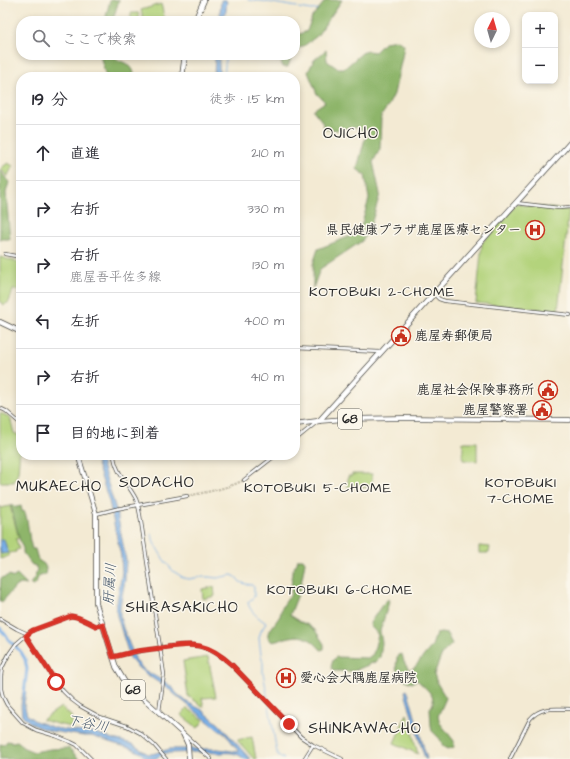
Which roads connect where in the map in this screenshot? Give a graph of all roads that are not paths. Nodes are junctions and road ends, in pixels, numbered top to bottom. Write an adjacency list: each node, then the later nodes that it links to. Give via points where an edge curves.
1 (204, 0): 2 (highway)
2 (197, 16)
3 (184, 60): 4 (highway)
4 (183, 72)
5 (570, 143): 6 (highway)
6 (515, 203): 7 (street); 10 (highway)
7 (570, 207)
8 (5, 254): 9 (street)
9 (16, 256)
10 (434, 294): 11 (street, via 446,301); 15 (highway)
11 (570, 315)
12 (0, 322): 13 (highway)
13 (16, 330)
14 (300, 348): 15 (street)
15 (380, 352): 19 (highway)
16 (0, 408): 17 (street)
17 (16, 420)
18 (570, 420): 19 (main road, 68, via 404,418)
19 (319, 421): 20 (highway); 22 (street)
20 (307, 423): 21 (highway); 22 (street)
21 (300, 424)
22 (310, 428): 23 (street)
23 (300, 436)
24 (80, 460): 30 (main road, 68)
25 (115, 460): 29 (street, via 122,478)
26 (270, 460): 27 (street)
27 (244, 480)
28 (187, 496): 29 (street)
29 (138, 505): 30 (street); 34 (street)
30 (96, 514): 32 (main road, 68, via 96,603)
31 (0, 619): 33 (street)
32 (103, 625): 33 (street, via 96,626 85,619 71,616 33,630); 35 (main road, 68)
33 (27, 635): 40 (street, via 56,682 72,700 100,717 127,726 147,738); 41 (street, via 16,644 3,665 2,694 7,705 28,727 77,745)
34 (160, 648): 35 (street); 37 (street, via 164,679); 39 (street, via 188,645 203,647 223,657 301,737)
35 (113, 657): 37 (main road, 68, via 125,682)
36 (570, 709): 46 (street, via 541,710 533,715)
37 (159, 712): 38 (main road, 68)
38 (183, 734): 42 (main road, 68, via 188,745); 43 (street)
39 (313, 745): 44 (street); 45 (street)
40 (165, 758)
41 (90, 759)
42 (189, 759)
43 (211, 759)
44 (304, 759)
45 (342, 759)
46 (510, 759)

